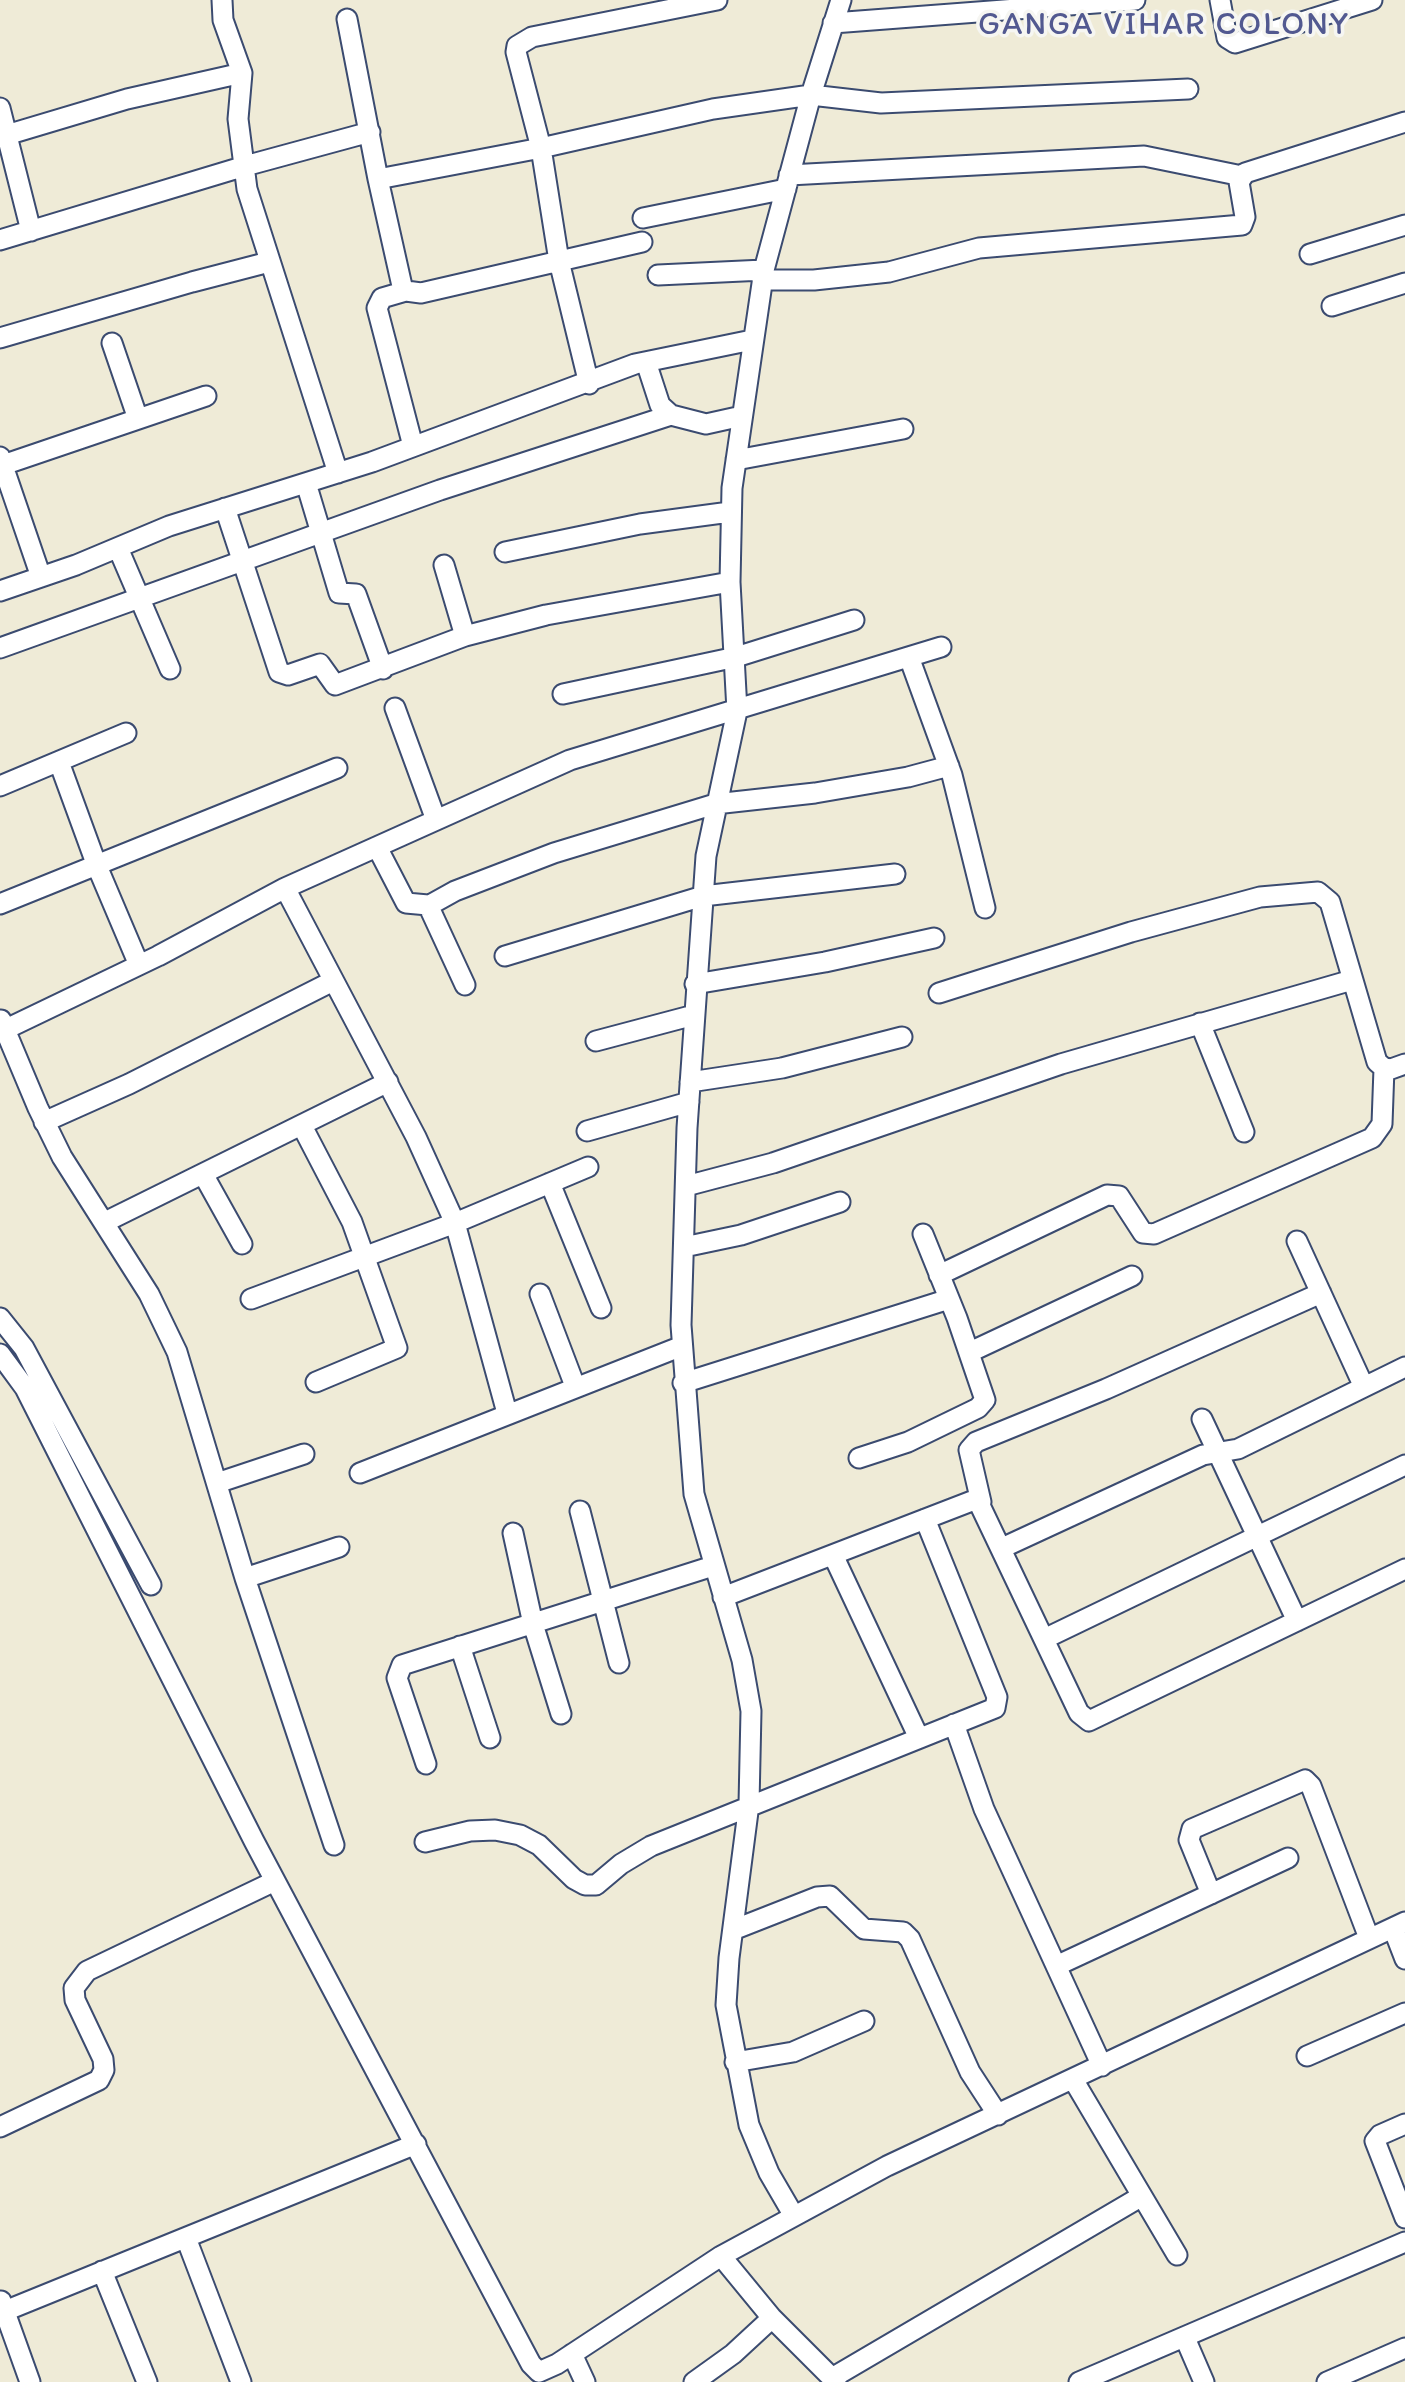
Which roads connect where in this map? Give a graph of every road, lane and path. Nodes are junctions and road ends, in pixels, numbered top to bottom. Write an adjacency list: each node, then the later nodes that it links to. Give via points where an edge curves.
1 (222, 0): 9 (street, via 224,26)
2 (717, 0): 16 (street, via 520,42 516,51)
3 (841, 0): 8 (street)
4 (1135, 0): 8 (street)
5 (1220, 0): 6 (street, via 1227,38 1234,43)
6 (1372, 0)
7 (347, 19): 14 (street)
8 (833, 23): 11 (street)
9 (242, 72): 15 (street, via 127,99); 17 (street, via 238,119)
10 (1188, 89): 11 (street, via 881,103)
11 (811, 95): 16 (street, via 713,109); 20 (street)
12 (0, 108): 15 (street)
13 (1405, 122): 18 (street)
14 (370, 132): 17 (street); 19 (street)
15 (4, 136): 23 (street)
16 (541, 148): 19 (street); 27 (street)
17 (245, 166): 23 (street); 28 (street, via 247,189)
18 (1241, 176): 20 (street, via 1144,156); 30 (street, via 1245,221 1237,226 979,248 889,272 814,280)
19 (378, 179): 32 (street)
20 (788, 182): 21 (street); 30 (street)
21 (643, 218)
22 (1405, 225): 26 (street)
23 (31, 231): 24 (street)
24 (0, 240)
25 (642, 242): 27 (street)
26 (1310, 254)
27 (559, 261): 32 (street, via 421,293); 38 (street)
28 (269, 262): 34 (street); 47 (street)
29 (658, 275): 30 (street)
30 (763, 275): 35 (street)
31 (1405, 283): 33 (street)
32 (405, 291): 44 (street, via 382,298 377,308)
33 (1332, 306)
34 (0, 338)
35 (752, 340): 37 (street); 41 (street)
36 (113, 343): 42 (street)
37 (646, 362): 38 (street); 40 (street, via 660,405)
38 (589, 384): 44 (street)
39 (206, 396): 42 (street)
40 (671, 415): 41 (street, via 706,424); 51 (street)
41 (742, 416): 45 (street)
42 (138, 419): 46 (street)
43 (902, 429): 45 (street)
44 (413, 446): 47 (street)
45 (736, 460): 50 (street)
46 (1, 463): 56 (street)
47 (338, 473): 48 (street)
48 (306, 483): 49 (street); 51 (street)
49 (225, 508): 52 (street); 54 (street)
50 (730, 512): 53 (street, via 640,524); 57 (street)
51 (321, 534): 54 (street); 66 (street, via 339,593 356,594)
52 (118, 548): 56 (street); 59 (street)
53 (505, 552)
54 (241, 562): 59 (street); 66 (street, via 282,675 320,664 332,684 338,685)
55 (444, 565): 61 (street)
56 (41, 577): 58 (street)
57 (730, 582): 61 (street, via 581,607); 64 (street)
58 (0, 591)
59 (138, 599): 63 (street); 67 (street)
60 (854, 620): 64 (street)
61 (465, 636): 66 (street)
62 (941, 647): 65 (street)
63 (0, 648)
64 (736, 657): 68 (street); 70 (street)
65 (909, 657): 70 (street); 73 (street)
66 (383, 668)
67 (170, 669)
68 (563, 694)
69 (395, 708): 77 (street)
70 (737, 711): 76 (street); 77 (street, via 570,760)
71 (126, 733): 72 (street)
72 (60, 762): 75 (street); 79 (street)
73 (949, 766): 76 (street, via 815,793); 85 (street)
74 (337, 768): 79 (street)
75 (0, 786)
76 (715, 804): 82 (street); 84 (street, via 554,853)
77 (436, 820): 78 (street)
78 (377, 847): 81 (street); 84 (street, via 406,903)
79 (97, 866): 83 (street); 88 (street)
80 (895, 874): 82 (street)
81 (285, 888): 88 (street); 90 (street)
82 (703, 896): 87 (street); 91 (street)
83 (0, 904)
84 (428, 906): 92 (street)
85 (985, 908)
86 (934, 938): 91 (street)
87 (505, 956)
88 (139, 965): 96 (street)
89 (1352, 980): 93 (street, via 1330,902 1326,895 1309,891 1260,897 1131,932); 95 (street); 100 (street, via 1375,1055)
90 (333, 981): 101 (street); 103 (street)
91 (695, 984): 94 (street)
92 (465, 985)
93 (939, 993)
94 (694, 1015): 98 (street); 102 (street)
95 (1200, 1023): 106 (street); 110 (street, via 1062,1064 773,1163)
96 (2, 1024): 103 (street)
97 (902, 1037): 102 (street)
98 (596, 1041)
99 (1405, 1064): 100 (street)
100 (1384, 1068): 119 (street, via 1382,1124 1372,1138 1154,1234 1143,1233 1119,1196 1107,1195)
101 (388, 1082): 104 (street); 113 (street)
102 (690, 1092): 105 (street); 110 (street)
103 (44, 1122): 112 (street)
104 (302, 1126): 108 (street); 118 (street, via 352,1222)
105 (587, 1130)
106 (1244, 1132)
107 (588, 1167): 109 (street)
108 (203, 1174): 112 (street); 116 (street)
109 (550, 1183): 113 (street); 125 (street)
110 (686, 1186): 117 (street)
111 (840, 1202): 117 (street, via 741,1235)
112 (106, 1222): 142 (street, via 177,1352)
113 (455, 1223): 118 (street); 135 (street)
114 (923, 1234): 119 (street)
115 (1297, 1241): 121 (street)
116 (242, 1244)
117 (684, 1247): 127 (street)
118 (364, 1257): 124 (street); 131 (street, via 397,1348)
119 (939, 1275): 123 (street)
120 (1132, 1276): 128 (street)
121 (1321, 1293): 134 (street); 143 (street, via 976,1443 969,1450)
122 (540, 1294): 133 (street)
123 (949, 1298): 128 (street); 132 (street)
124 (251, 1299)
125 (601, 1308)
126 (0, 1318): 154 (street, via 24,1348)
127 (682, 1346): 132 (street); 133 (street)
128 (970, 1352): 139 (street, via 986,1395 983,1405 908,1442)
129 (0, 1354): 171 (street, via 25,1388)
130 (1405, 1367): 134 (street)
131 (316, 1382)
132 (683, 1383): 151 (street, via 694,1494)
133 (575, 1387): 135 (street)
134 (1364, 1387): 137 (street, via 1238,1449)
135 (507, 1413): 141 (street)
136 (1202, 1419): 137 (street)
137 (1219, 1452): 147 (street); 149 (street, via 1203,1455)
138 (304, 1454): 142 (street)
139 (859, 1458)
140 (1405, 1465): 147 (street)
141 (360, 1473)
142 (217, 1483): 153 (street)
143 (981, 1502): 145 (street, via 973,1500); 149 (street)
144 (580, 1511): 156 (street)
145 (925, 1519): 150 (street); 163 (street, via 998,1702 995,1708)
146 (513, 1533): 158 (street)
147 (1256, 1537): 157 (street); 159 (street)
148 (339, 1547): 153 (street)
149 (1002, 1548): 159 (street)
150 (833, 1555): 155 (street); 165 (street)
151 (713, 1566): 155 (street); 156 (street)
152 (1405, 1569): 157 (street)
153 (245, 1578): 169 (street)
154 (152, 1585)
155 (723, 1597): 167 (street, via 749,1689)
156 (601, 1601): 158 (street); 161 (street)
157 (1297, 1621): 159 (street, via 1089,1721 1079,1713)
158 (533, 1624): 160 (street); 162 (street)
159 (1044, 1639)
160 (460, 1646): 164 (street); 166 (street, via 402,1665 397,1671)
161 (619, 1663)
162 (561, 1714)
163 (954, 1724): 165 (street); 177 (street, via 984,1809)
164 (490, 1738)
165 (919, 1738): 167 (street)
166 (426, 1764)
167 (749, 1804): 168 (street, via 636,1854 596,1885 574,1879 539,1845 520,1835 470,1831); 174 (street)
168 (425, 1842)
169 (334, 1845)
170 (1288, 1858): 172 (street)
171 (275, 1881): 186 (street, via 87,1971 74,1988 75,2000 103,2059 99,2080); 187 (street)
172 (1211, 1894): 175 (street, via 1189,1840 1192,1829 1305,1780); 177 (street)
173 (1399, 1925): 175 (street); 176 (street)
174 (733, 1930): 181 (street, via 726,2005); 184 (street, via 830,1896 864,1929 903,1932 970,2072)
175 (1369, 1938): 182 (street)
176 (1405, 1959)
177 (1056, 1966): 182 (street)
178 (1405, 2013): 180 (street)
179 (864, 2021): 181 (street, via 793,2052)
180 (1307, 2056)
181 (735, 2062): 189 (street, via 750,2125 769,2173)
182 (1102, 2066): 183 (street)
183 (1074, 2081): 184 (street); 188 (street)
184 (998, 2115): 189 (street, via 887,2166)
185 (1405, 2124): 190 (street, via 1375,2141)
186 (0, 2127)
187 (416, 2144): 191 (street); 200 (street, via 531,2364 539,2372)
188 (1142, 2196): 193 (street); 201 (street)
189 (794, 2216): 194 (street)
190 (1405, 2218)
191 (186, 2238): 195 (street); 204 (street)
192 (1405, 2242): 198 (street)
193 (1177, 2255)
194 (720, 2256): 197 (street); 200 (street)
195 (103, 2271): 196 (street); 203 (street)
196 (3, 2305): 202 (street)
197 (772, 2318): 201 (street); 206 (street)
198 (1185, 2338): 207 (street); 208 (street)
199 (1405, 2348): 209 (street)
200 (559, 2363): 205 (street)
201 (834, 2380)
202 (30, 2382)
203 (147, 2382)
204 (241, 2382)
205 (585, 2382)
206 (694, 2382)
207 (1079, 2382)
208 (1204, 2382)
209 (1327, 2382)

